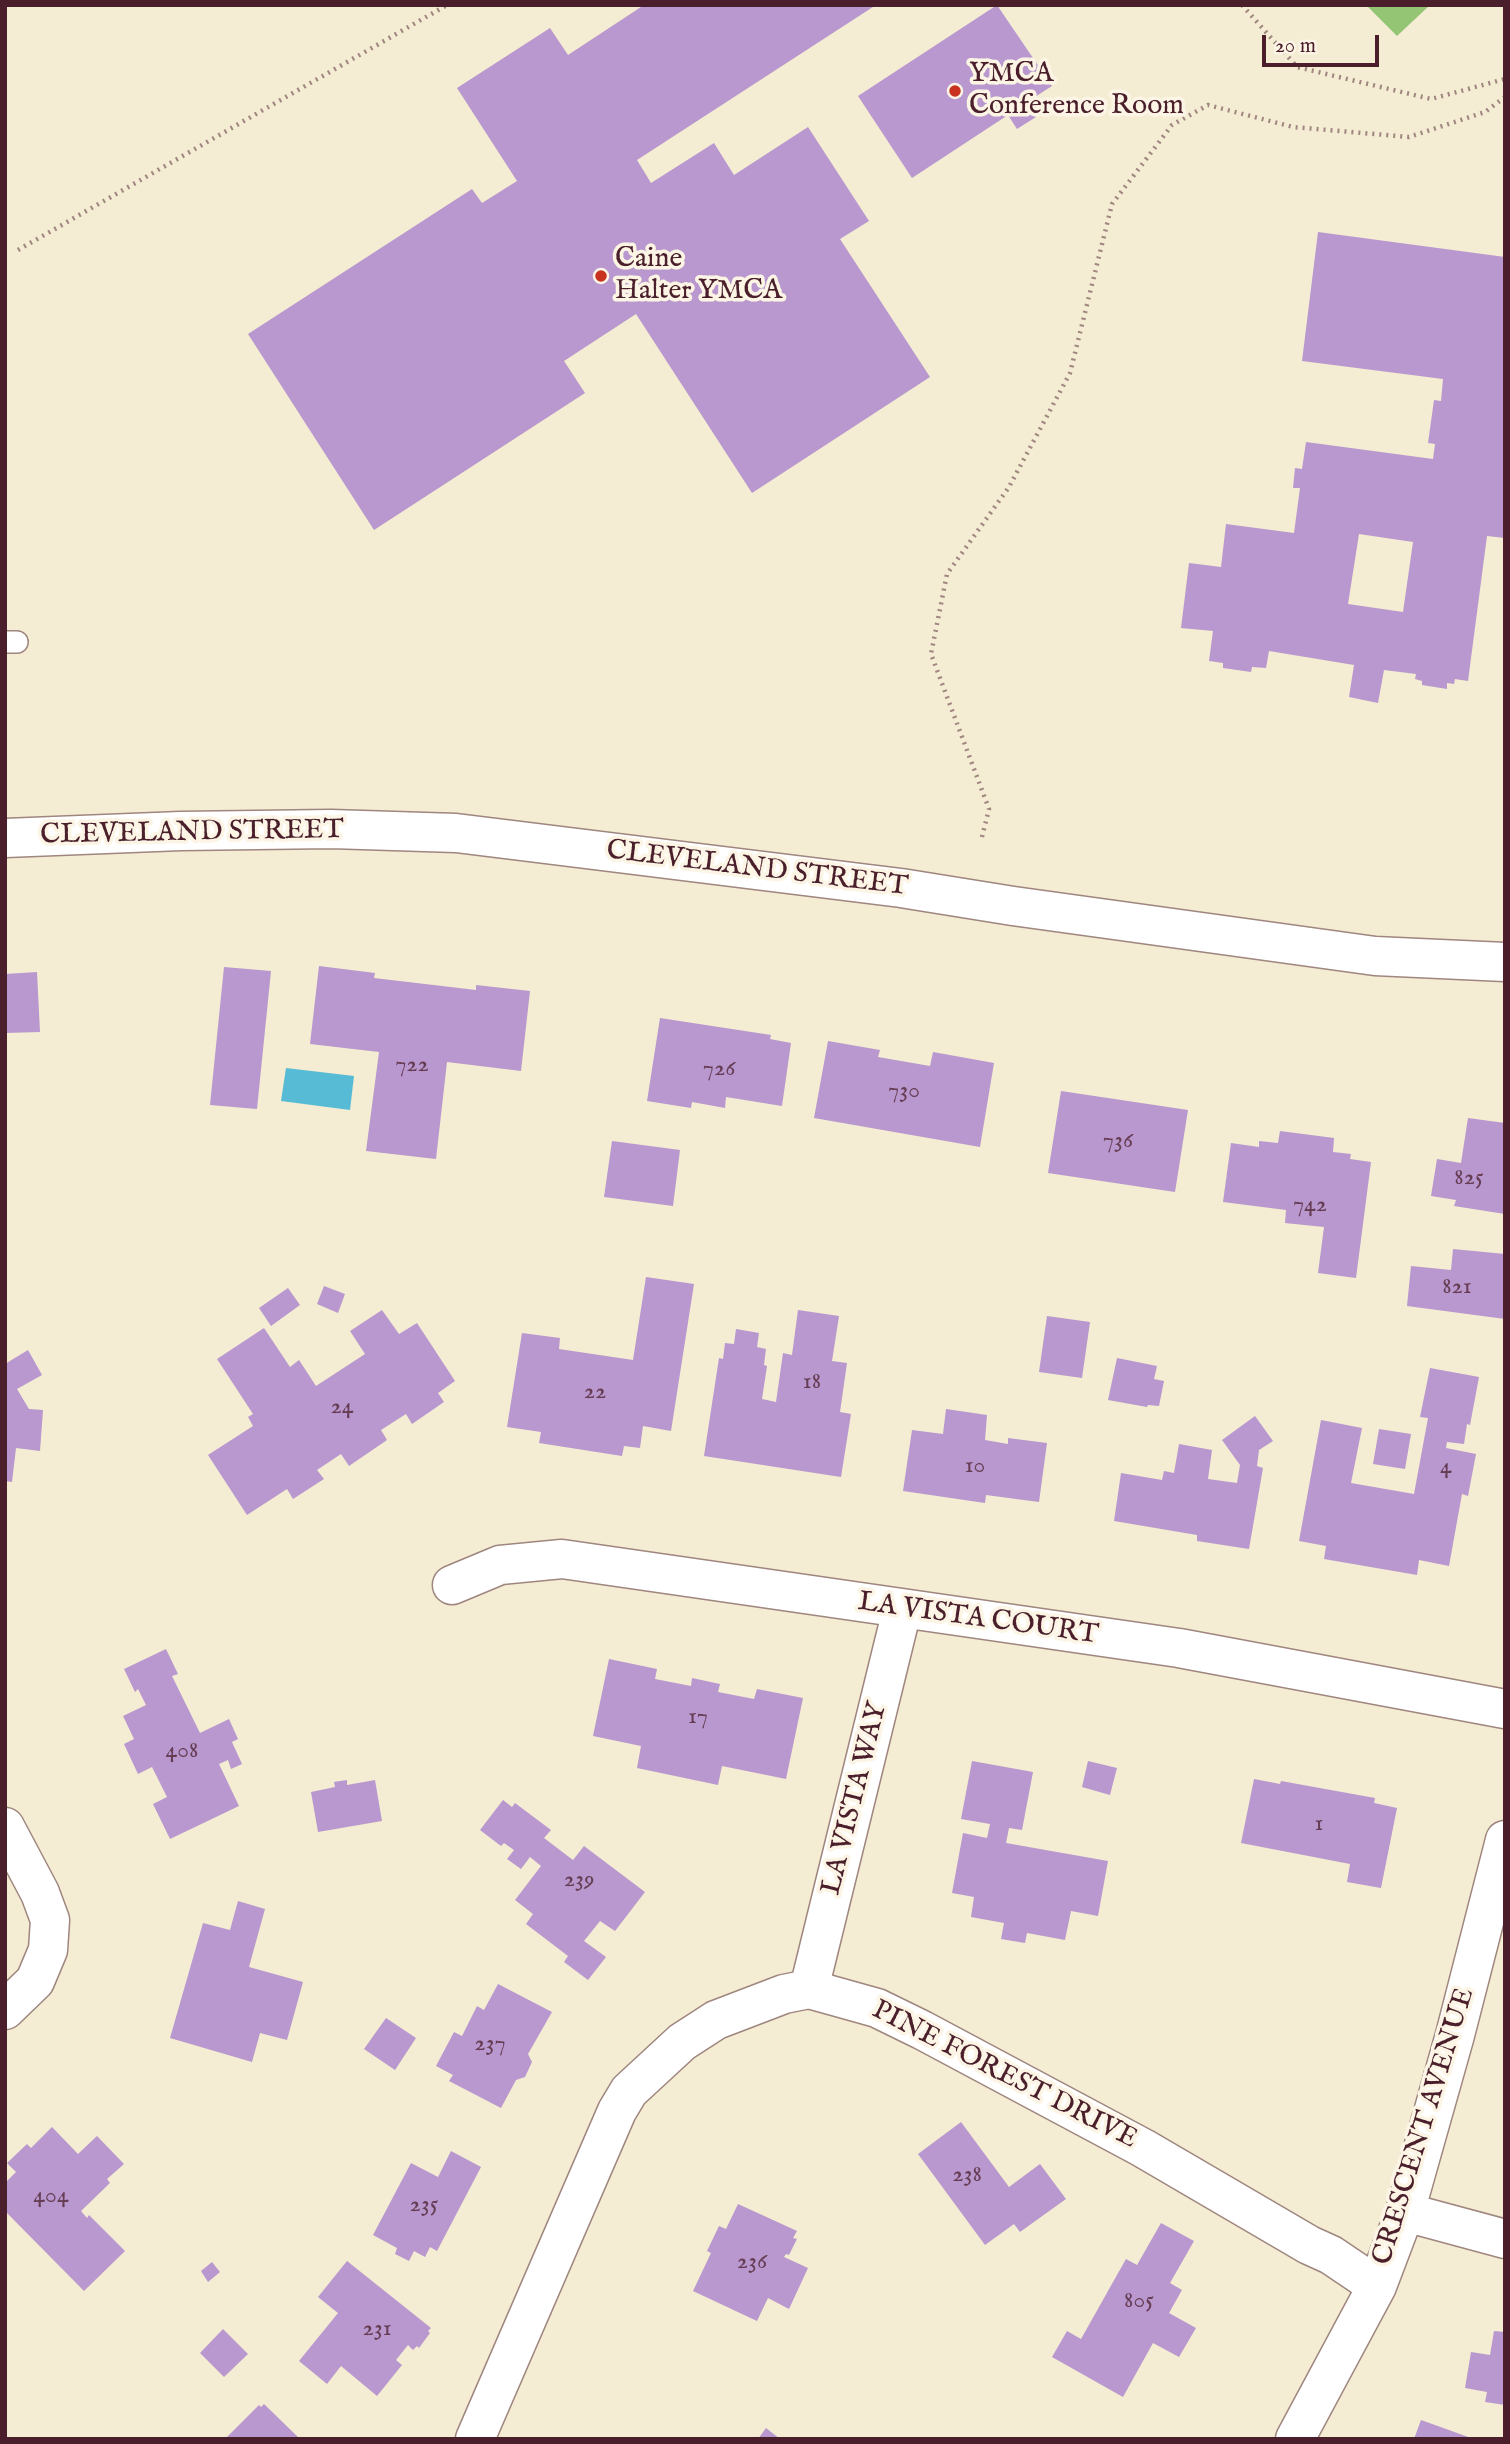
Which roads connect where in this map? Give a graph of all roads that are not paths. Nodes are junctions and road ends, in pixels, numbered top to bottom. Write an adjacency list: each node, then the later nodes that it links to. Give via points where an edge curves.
1 (5, 838): 2 (street, CLEVELAND STREET, via 331,829 456,833 901,888 1376,956)
2 (1505, 962)
3 (452, 1586): 4 (street, LA VISTA COURT, via 499,1565 562,1559)
4 (902, 1610): 5 (street, LA VISTA COURT, via 1179,1648); 8 (street, LA VISTA WAY)
5 (1505, 1709)
6 (5, 1828): 9 (street, via 50,1920 48,1950 34,1982)
7 (1505, 1840): 10 (street, CRESCENT AVENUE)
8 (809, 1989): 12 (street, PINE FOREST DRIVE, via 877,2008 922,2030 1155,2154); 13 (street, PINE FOREST DRIVE, via 716,2020 682,2042 629,2091)
9 (5, 2010)
10 (1405, 2212): 11 (street); 12 (street, CRESCENT AVENUE)
11 (1505, 2239)
12 (1377, 2286): 14 (street, CRESCENT AVENUE)
13 (475, 2439)
14 (1295, 2439)

